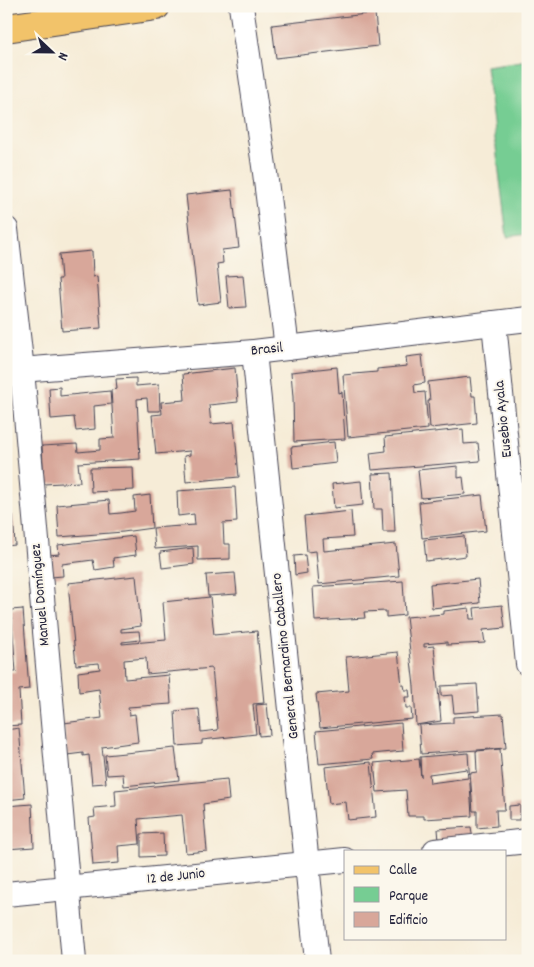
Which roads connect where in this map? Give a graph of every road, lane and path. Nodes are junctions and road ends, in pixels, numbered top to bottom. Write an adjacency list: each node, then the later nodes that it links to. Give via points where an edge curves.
1 (156, 6): 3 (main road)
2 (241, 6): 7 (street)
3 (6, 28)
4 (6, 229): 9 (street, Manuel Domínguez)
5 (528, 319): 6 (street, Brasil)
6 (494, 323): 7 (street, Brasil); 10 (street, Eusebio Ayala)
7 (288, 348): 8 (street, Brasil)
8 (254, 352): 9 (street, Brasil); 14 (street, General Bernardino Caballero)
9 (14, 371): 15 (street, Manuel Domínguez)
10 (528, 664)
11 (528, 841): 12 (street)
12 (444, 850)
13 (344, 860): 14 (street, 12 de Junio)
14 (308, 864): 15 (street, 12 de Junio); 18 (street, General Bernardino Caballero)
15 (67, 887): 16 (street, 12 de Junio); 17 (street, Manuel Domínguez)
16 (6, 894)
17 (74, 961)
18 (317, 961)

